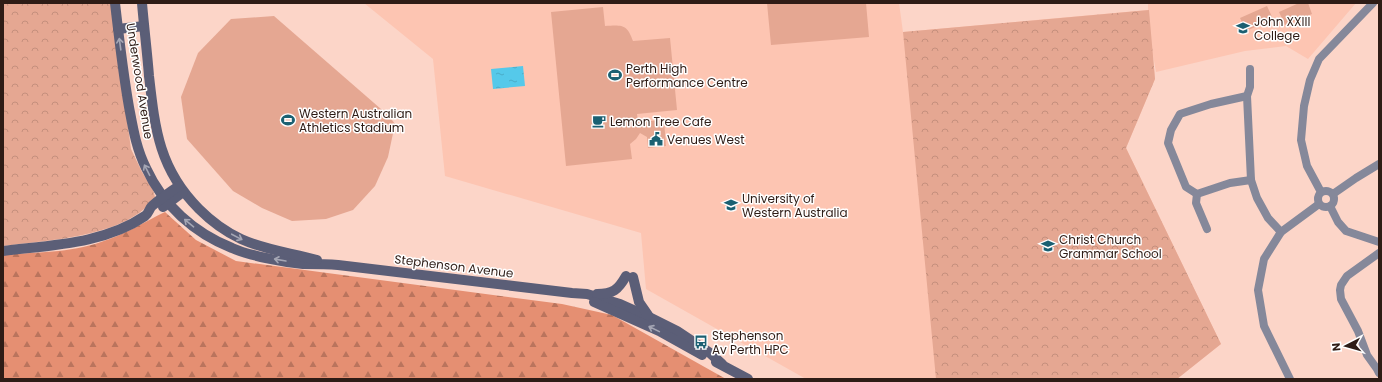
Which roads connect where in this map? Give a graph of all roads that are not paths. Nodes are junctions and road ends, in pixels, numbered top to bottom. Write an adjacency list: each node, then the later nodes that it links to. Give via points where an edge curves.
1 (115, 3): 5 (main road, Underwood Avenue)
2 (142, 3): 4 (main road, Underwood Avenue)
3 (1373, 3): 11 (street, via 1319,59 1310,80 1304,106 1301,140 1307,166)
4 (144, 26): 5 (main road); 10 (main road, Underwood Avenue, via 157,133 169,168)
5 (118, 29): 14 (main road, Underwood Avenue, one-way to 5, via 146,169 137,146)
6 (1250, 69): 7 (street)
7 (1247, 96): 9 (street); 12 (street, via 1180,114 1171,130 1168,143 1186,188)
8 (1379, 164): 13 (street)
9 (1251, 180): 12 (street, via 1230,183); 18 (street, via 1268,218)
10 (181, 189): 14 (main road); 22 (main road, Stephenson Avenue, one-way to 22, via 205,215 240,238 268,248)
11 (1321, 192): 13 (street, via 1328,191); 15 (street)
12 (1197, 194): 17 (street, via 1196,203)
13 (1333, 194): 16 (street, via 1334,200)
14 (166, 200): 20 (main road, via 154,213 86,241); 22 (main road, Stephenson Avenue, one-way to 14, via 302,264 233,249 196,230)
15 (1319, 204): 16 (street); 18 (street)
16 (1330, 206): 19 (street, via 1346,231)
17 (1207, 229)
18 (1281, 232): 29 (street, via 1264,259 1258,290 1264,326)
19 (1379, 242)
20 (3, 251)
21 (1379, 252): 27 (street, via 1347,276 1340,290 1341,299 1367,355)
22 (333, 264): 23 (main road, Stephenson Avenue)
23 (572, 293): 24 (main road, Stephenson Avenue); 26 (main road, Stephenson Avenue, one-way to 23, via 652,328)
24 (587, 294): 25 (main road, Stephenson Avenue, via 620,304); 25 (main road, via 614,291 630,277 639,303)
25 (649, 317): 26 (main road, Stephenson Avenue, via 677,331)
26 (722, 364): 28 (main road, Stephenson Avenue)
27 (1378, 370)
28 (748, 379)
29 (1290, 379)

